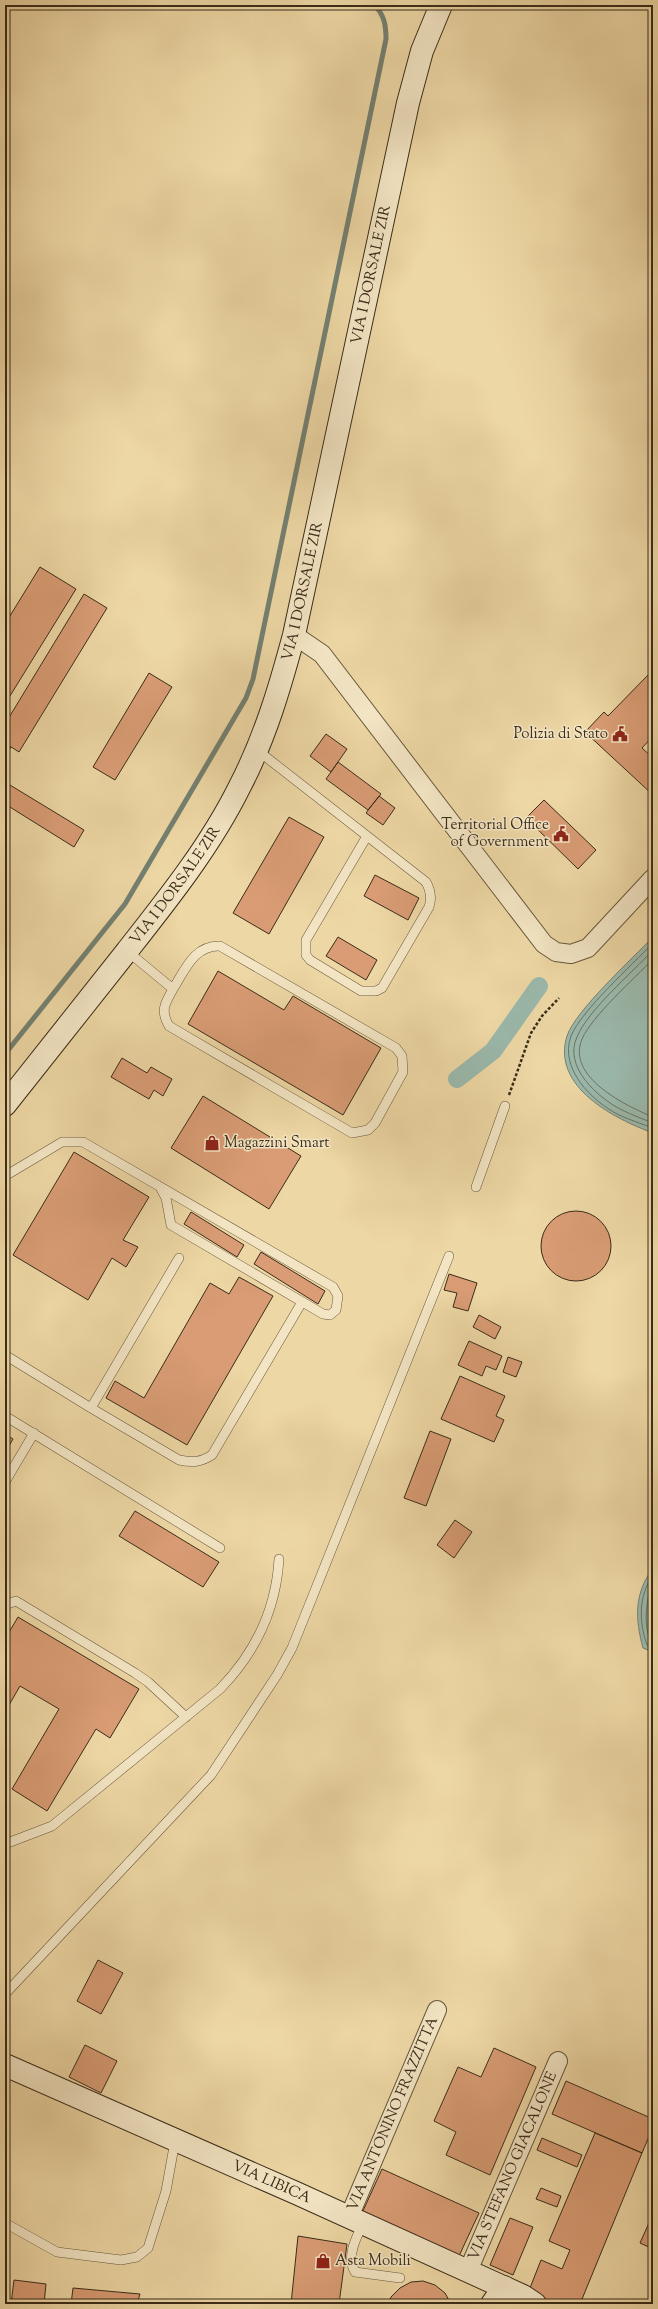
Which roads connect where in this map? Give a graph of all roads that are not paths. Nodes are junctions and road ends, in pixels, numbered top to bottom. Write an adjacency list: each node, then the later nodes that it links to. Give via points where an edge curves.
1 (434, 9): 2 (main road, VIA I DORSALE ZIR, via 408,104)
2 (294, 635): 3 (main road, VIA I DORSALE ZIR, via 281,684); 5 (street, via 322,654 544,944 556,952 571,954 588,948)
3 (257, 750): 4 (lane); 6 (main road, VIA I DORSALE ZIR, via 218,826 158,912)
4 (367, 836): 4 (lane, via 426,882 431,898 429,907 382,988 369,992 355,987 306,955 306,940)
5 (653, 878)
6 (127, 951): 7 (lane); 8 (main road, VIA I DORSALE ZIR)
7 (173, 989): 7 (lane, via 163,1012 169,1026 352,1133 368,1130 375,1123 403,1072 402,1056 396,1048 220,946 202,948 195,954)
8 (5, 1105)
9 (504, 1106): 12 (lane)
10 (5, 1176): 11 (lane, via 62,1142 83,1142)
11 (160, 1187): 15 (lane, via 166,1198 171,1225); 15 (lane, via 333,1287 338,1296 336,1310 330,1315 323,1314)
12 (476, 1187)
13 (449, 1256): 26 (lane, via 292,1648 276,1675 211,1775)
14 (179, 1258): 17 (lane)
15 (302, 1302): 17 (lane, via 212,1455 203,1461 191,1463 179,1460)
16 (5, 1355): 17 (lane)
17 (91, 1408)
18 (5, 1416): 19 (lane)
19 (34, 1433): 20 (lane); 21 (lane)
20 (5, 1482)
21 (220, 1548)
22 (279, 1559): 24 (lane, via 271,1606 250,1654 220,1689)
23 (5, 1605): 24 (lane, via 16,1601 135,1673)
24 (186, 1717): 25 (lane, via 52,1826)
25 (5, 1844)
26 (5, 1994)
27 (437, 2010): 31 (street, VIA ANTONINO FRAZZITTA)
28 (558, 2061): 33 (street, VIA STEFANO GIACALONE)
29 (5, 2065): 30 (main road, VIA LIBICA)
30 (174, 2141): 31 (main road, VIA LIBICA); 32 (lane, via 166,2191 148,2248 137,2257 121,2260 57,2252)
31 (356, 2220): 33 (main road, VIA LIBICA); 34 (lane, via 350,2264 355,2272)
32 (5, 2223)
33 (468, 2271): 35 (main road, VIA LIBICA)
34 (400, 2278)
35 (498, 2296): 36 (main road, VIA LIBICA)
36 (534, 2304)

